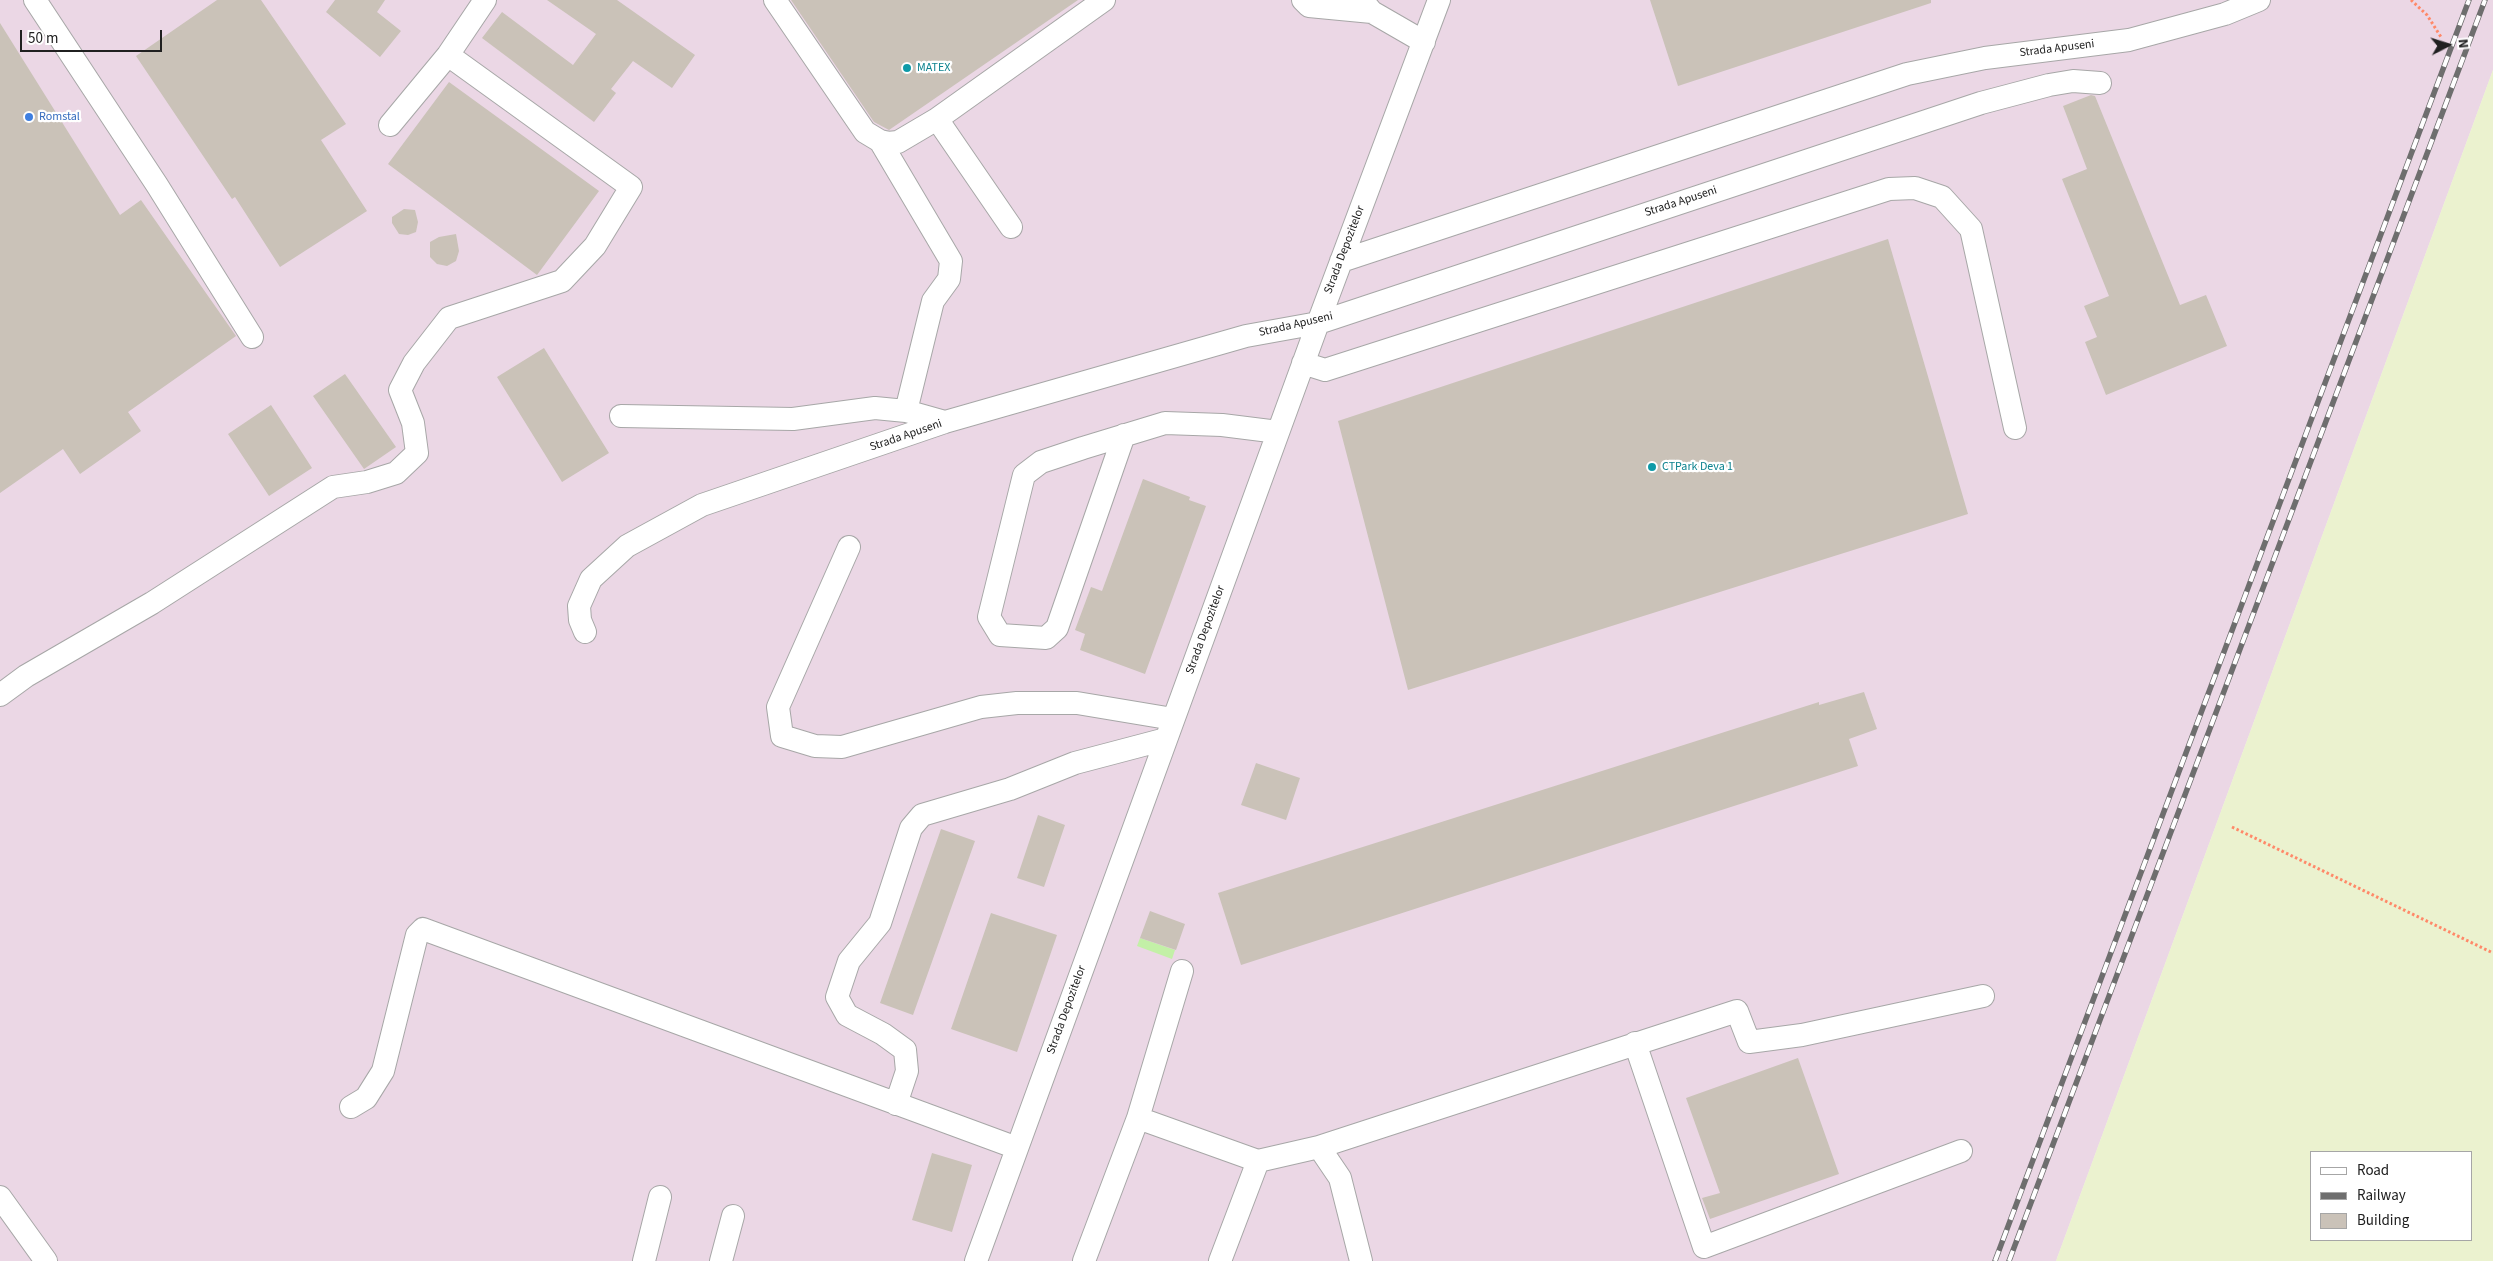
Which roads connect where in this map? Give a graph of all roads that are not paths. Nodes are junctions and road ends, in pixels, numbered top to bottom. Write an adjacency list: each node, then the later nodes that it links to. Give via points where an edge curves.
1 (35, 0): 18 (street)
2 (485, 0): 10 (street)
3 (775, 0): 14 (street, via 865,132)
4 (1104, 0): 12 (street)
5 (1303, 0): 8 (street, via 1309,6)
6 (1439, 0): 9 (street, Strada Depozitelor)
7 (2259, 0): 16 (street, Strada Apuseni, via 2225,14 2129,40 1985,58 1907,74)
8 (1367, 6): 9 (street)
9 (1424, 42): 16 (street, Strada Depozitelor)
10 (448, 55): 13 (street); 28 (street, via 631,187 595,246 562,281 449,318 414,363 400,390 413,423 417,453 396,473 334,487 152,603)
11 (2100, 83): 17 (street, Strada Apuseni, via 2057,83 1981,103)
12 (937, 119): 14 (street, via 898,142); 15 (street)
13 (390, 125)
14 (880, 141): 20 (street, via 951,261 950,279 933,301)
15 (1011, 227)
16 (1341, 261): 17 (street, Strada Depozitelor)
17 (1318, 323): 19 (street, Strada Depozitelor); 22 (street, Strada Apuseni, via 1246,336)
18 (252, 337)
19 (1303, 363): 23 (street, via 1325,370 1888,189 1915,188 1942,197 1971,229); 24 (street, Strada Depozitelor)
20 (906, 411): 21 (street, via 875,408 793,419); 22 (street)
21 (622, 416)
22 (946, 422): 27 (street, Strada Apuseni, via 702,505 651,532 612,558 592,579 579,606)
23 (2015, 428)
24 (1278, 432): 25 (street, via 1222,425 1165,423); 29 (street, Strada Depozitelor)
25 (1124, 435): 25 (street, via 1057,628 1046,638 1000,635 989,616 1024,475 1041,462)
26 (849, 547): 29 (street, via 778,708 782,736 815,746 842,747 980,707 1017,703 1077,703)
27 (585, 632)
28 (0, 694)
29 (1170, 729): 33 (street, via 1010,789 922,816 911,828 880,923 850,961 837,997 847,1015 905,1050 907,1071); 37 (street, Strada Depozitelor)
30 (1182, 971): 35 (street)
31 (1983, 996): 32 (street, via 1802,1035 1749,1042 1737,1011)
32 (1635, 1043): 36 (street); 38 (street, via 1704,1247)
33 (896, 1104): 34 (street, via 423,929 418,935 383,1071 366,1098); 37 (street)
34 (351, 1107)
35 (1138, 1118): 39 (street); 47 (street)
36 (1319, 1147): 39 (street); 49 (street, via 1340,1178)
37 (1017, 1148): 46 (street, Strada Depozitelor)
38 (1961, 1150)
39 (1258, 1161): 48 (street)
40 (0, 1197): 43 (street)
41 (660, 1198): 44 (street)
42 (733, 1216): 45 (street)
43 (46, 1261)
44 (644, 1261)
45 (721, 1261)
46 (976, 1261)
47 (1084, 1261)
48 (1220, 1261)
49 (1361, 1261)

